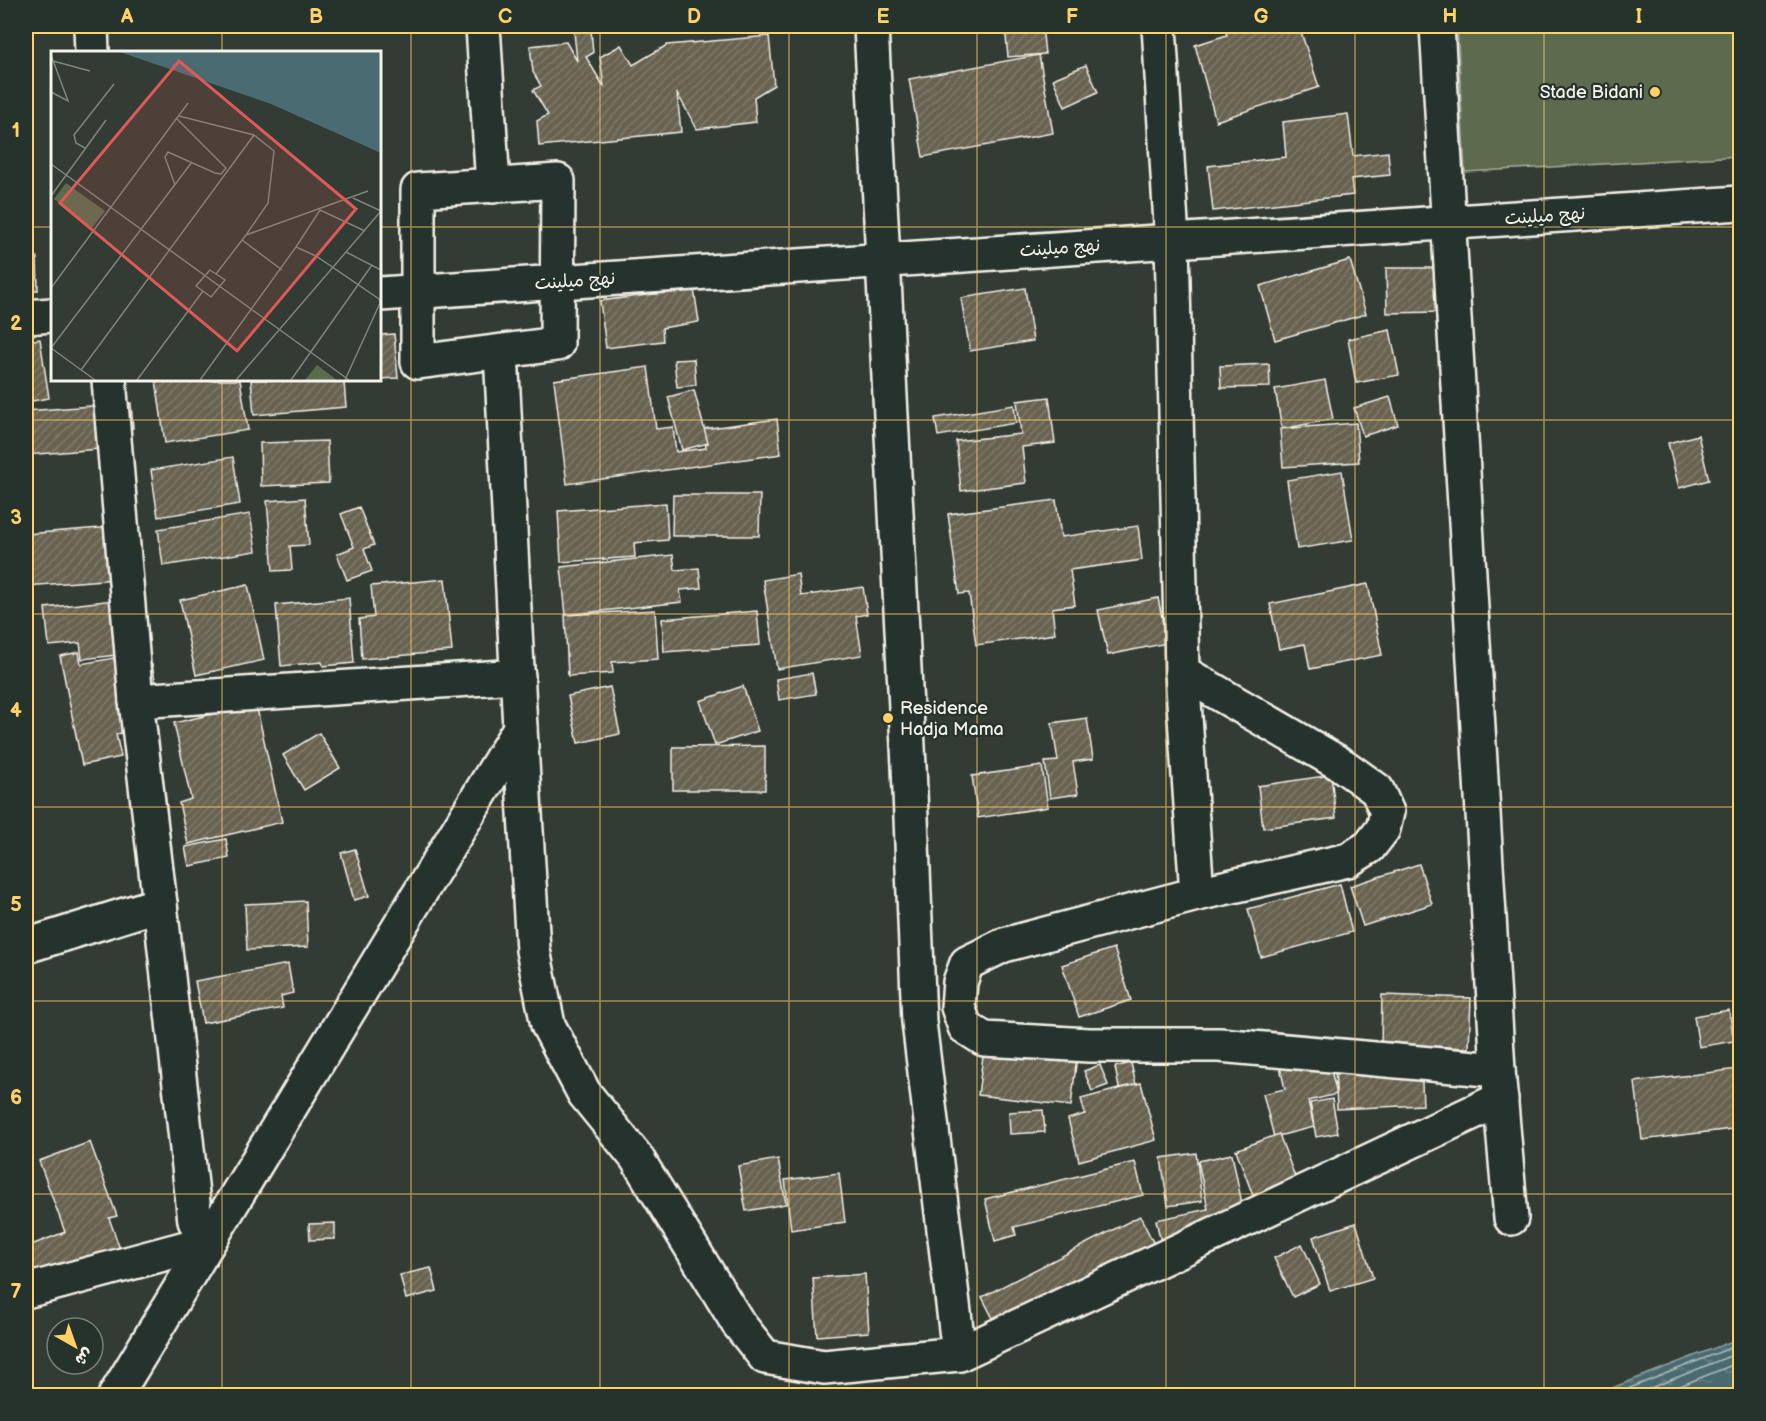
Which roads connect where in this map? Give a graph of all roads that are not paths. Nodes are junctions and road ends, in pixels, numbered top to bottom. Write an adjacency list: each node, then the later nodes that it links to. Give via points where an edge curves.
1 (91, 26): 6 (street)
2 (483, 26): 7 (street)
3 (871, 26): 11 (street)
4 (1159, 26): 10 (street)
5 (1437, 26): 9 (street)
6 (92, 51)
7 (493, 186): 12 (street, via 558,181); 13 (street, via 418,190)
8 (1740, 203): 9 (street, نهج ميلينت)
9 (1449, 222): 10 (street, نهج ميلينت); 28 (street)
10 (1172, 241): 11 (street, نهج ميلينت); 19 (street)
11 (884, 260): 12 (street, نهج ميلينت); 32 (street, via 919,1022)
12 (558, 282): 13 (street, نهج ميلينت); 17 (street, via 557,344)
13 (416, 291): 14 (street, نهج ميلينت); 17 (street, via 418,362)
14 (381, 294)
15 (51, 315): 16 (street)
16 (26, 317)
17 (501, 352): 20 (street)
18 (109, 381): 21 (street)
19 (1182, 672): 25 (street); 25 (street, via 1342,765 1377,790 1387,812 1383,829 1369,847 1348,860)
20 (518, 676): 21 (street); 22 (street)
21 (136, 701): 26 (street)
22 (520, 728): 23 (street); 24 (street)
23 (471, 809): 24 (street, via 491,801); 30 (street)
24 (525, 814): 32 (street, via 533,950 548,1025 584,1093 636,1157 738,1323 765,1357 824,1367)
25 (1197, 894): 28 (street, via 1004,945 967,963 960,982 958,1007 965,1027 984,1039 1089,1046 1219,1045)
26 (160, 904): 27 (street); 30 (street, via 195,1221)
27 (26, 946)
28 (1499, 1084): 29 (street); 32 (street)
29 (1511, 1218)
30 (208, 1242): 31 (street); 33 (street)
31 (26, 1291)
32 (959, 1354)
33 (115, 1395)

